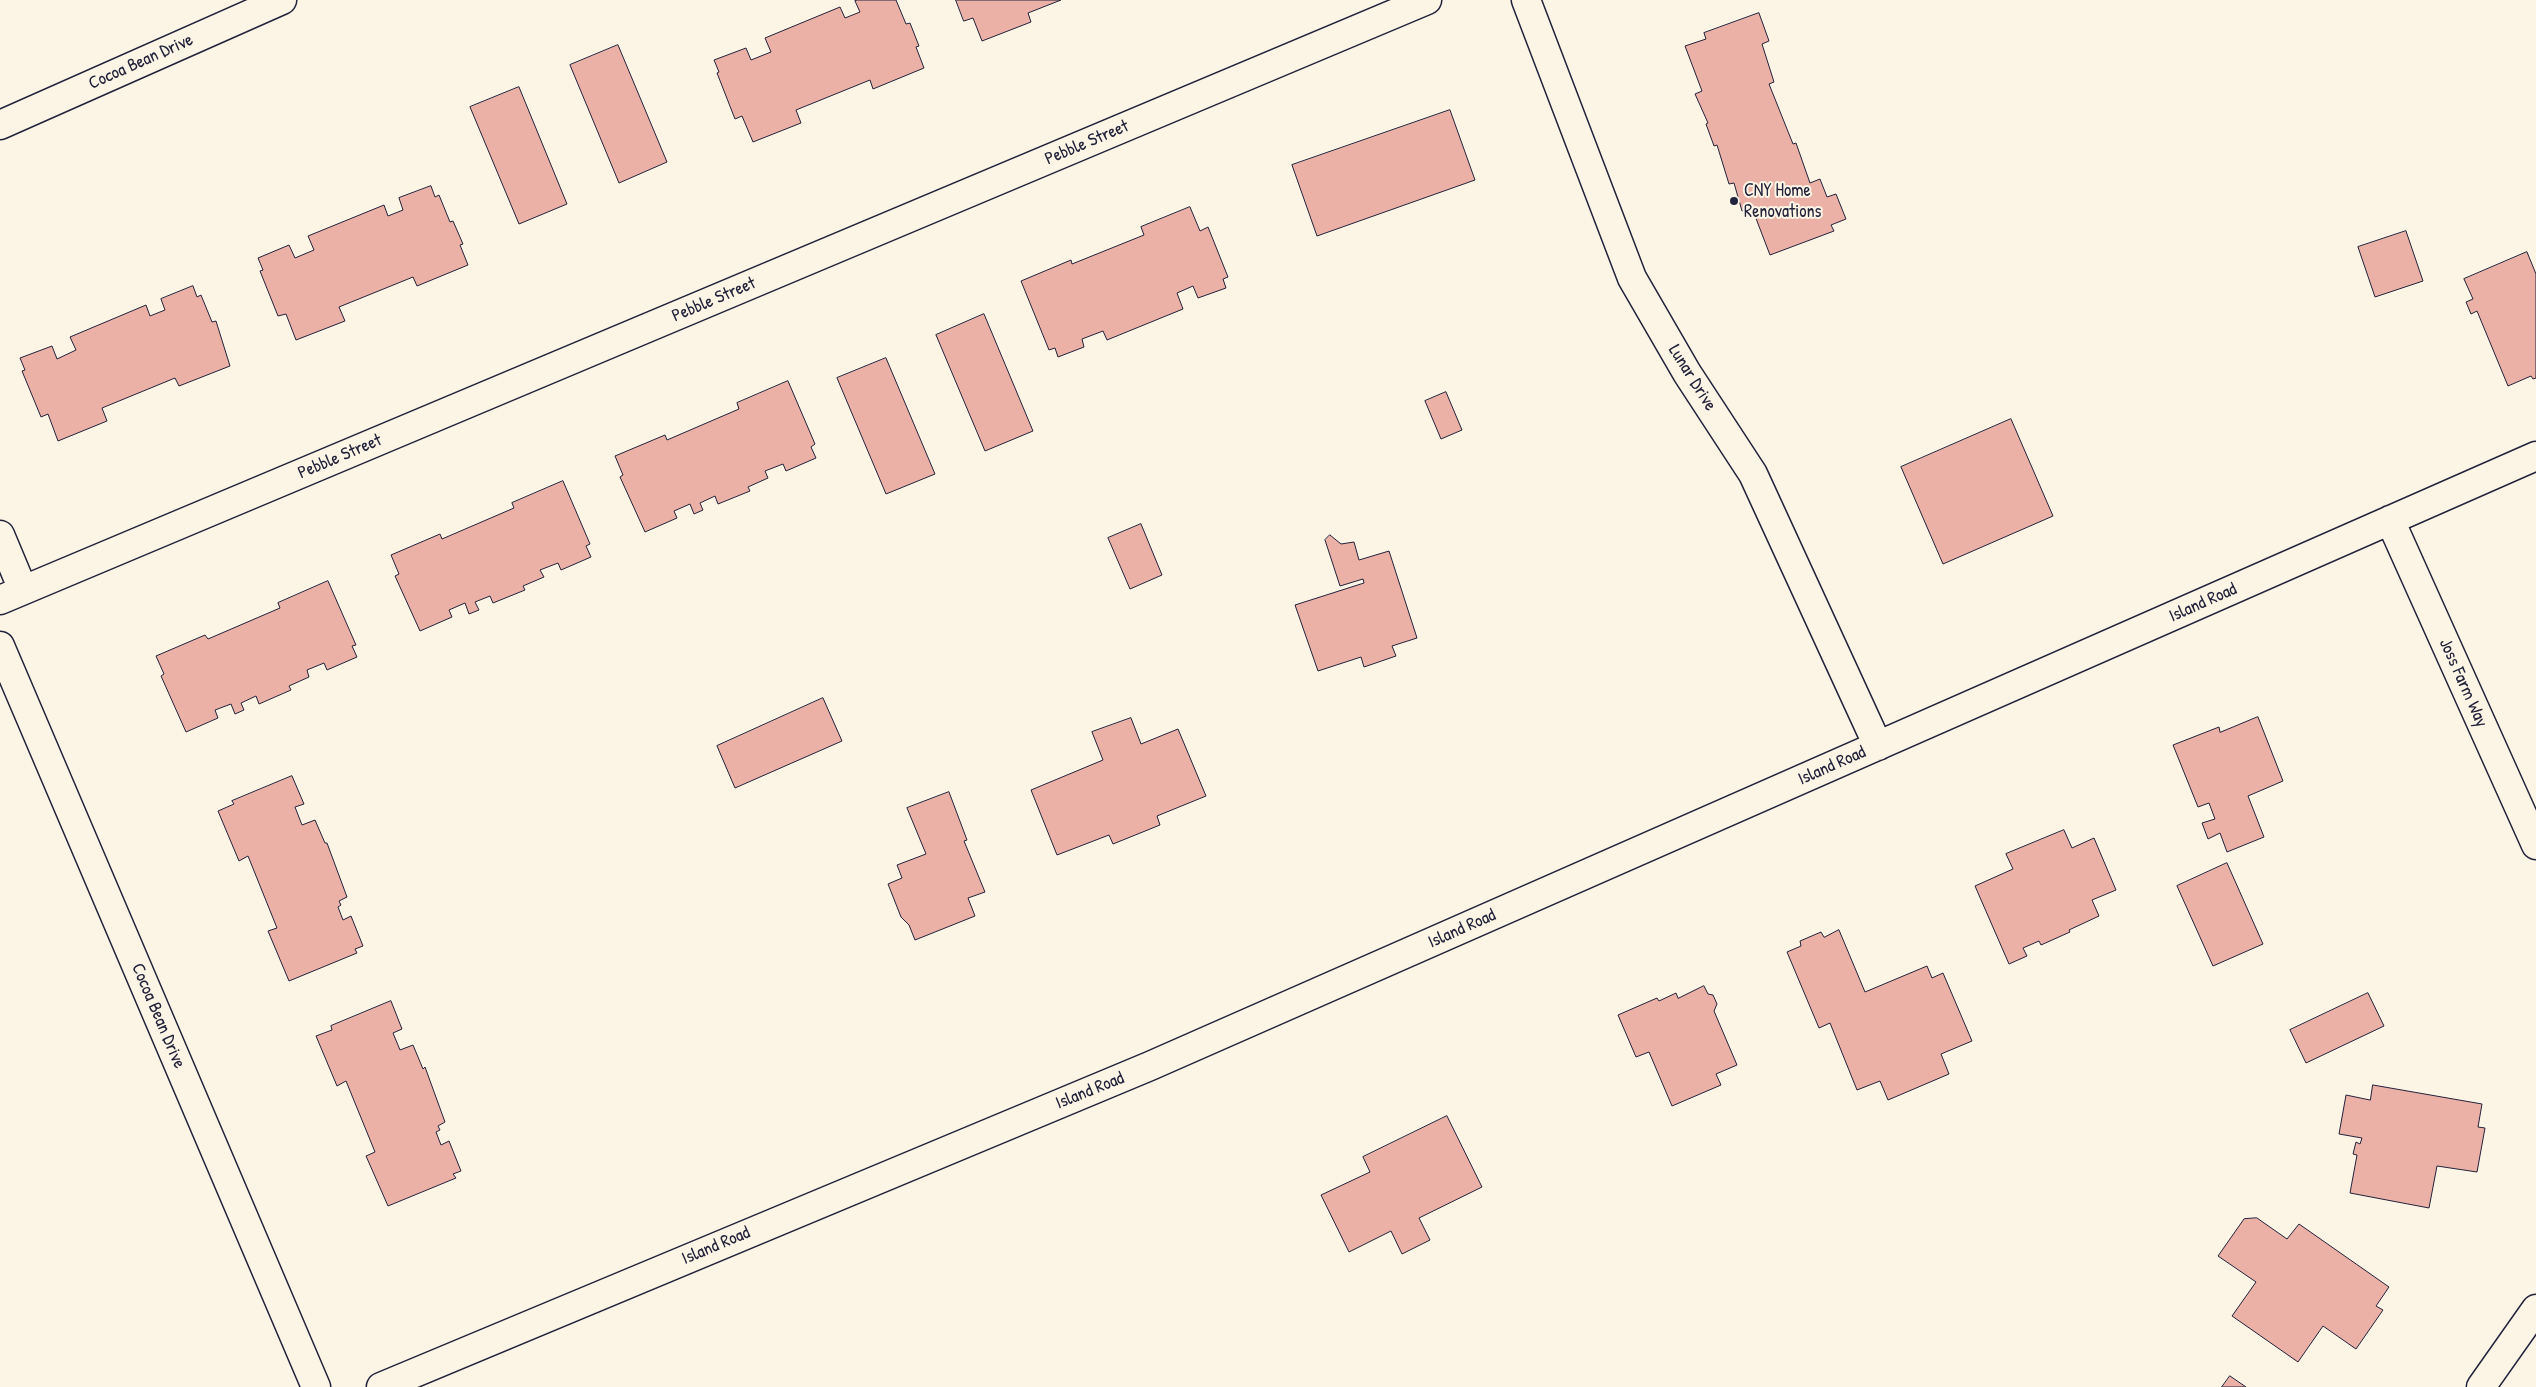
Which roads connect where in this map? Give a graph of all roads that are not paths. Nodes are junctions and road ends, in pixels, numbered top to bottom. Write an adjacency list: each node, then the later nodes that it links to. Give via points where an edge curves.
1 (282, 0): 4 (street, Cocoa Bean Drive)
2 (1428, 0): 8 (street, Pebble Street)
3 (1526, 0): 10 (street, Lunar Drive, via 1632,278 1687,373 1754,474)
4 (0, 124)
5 (2536, 456): 6 (street, Island Road)
6 (2390, 520): 10 (street, Island Road); 11 (street, Joss Farm Way)
7 (0, 535): 8 (street)
8 (11, 595)
9 (0, 646): 13 (street, Cocoa Bean Drive)
10 (1878, 746): 14 (street, Island Road, via 1150,1066)
11 (2536, 845)
12 (2536, 1309): 15 (street)
13 (316, 1387)
14 (381, 1387)
15 (2481, 1387)

